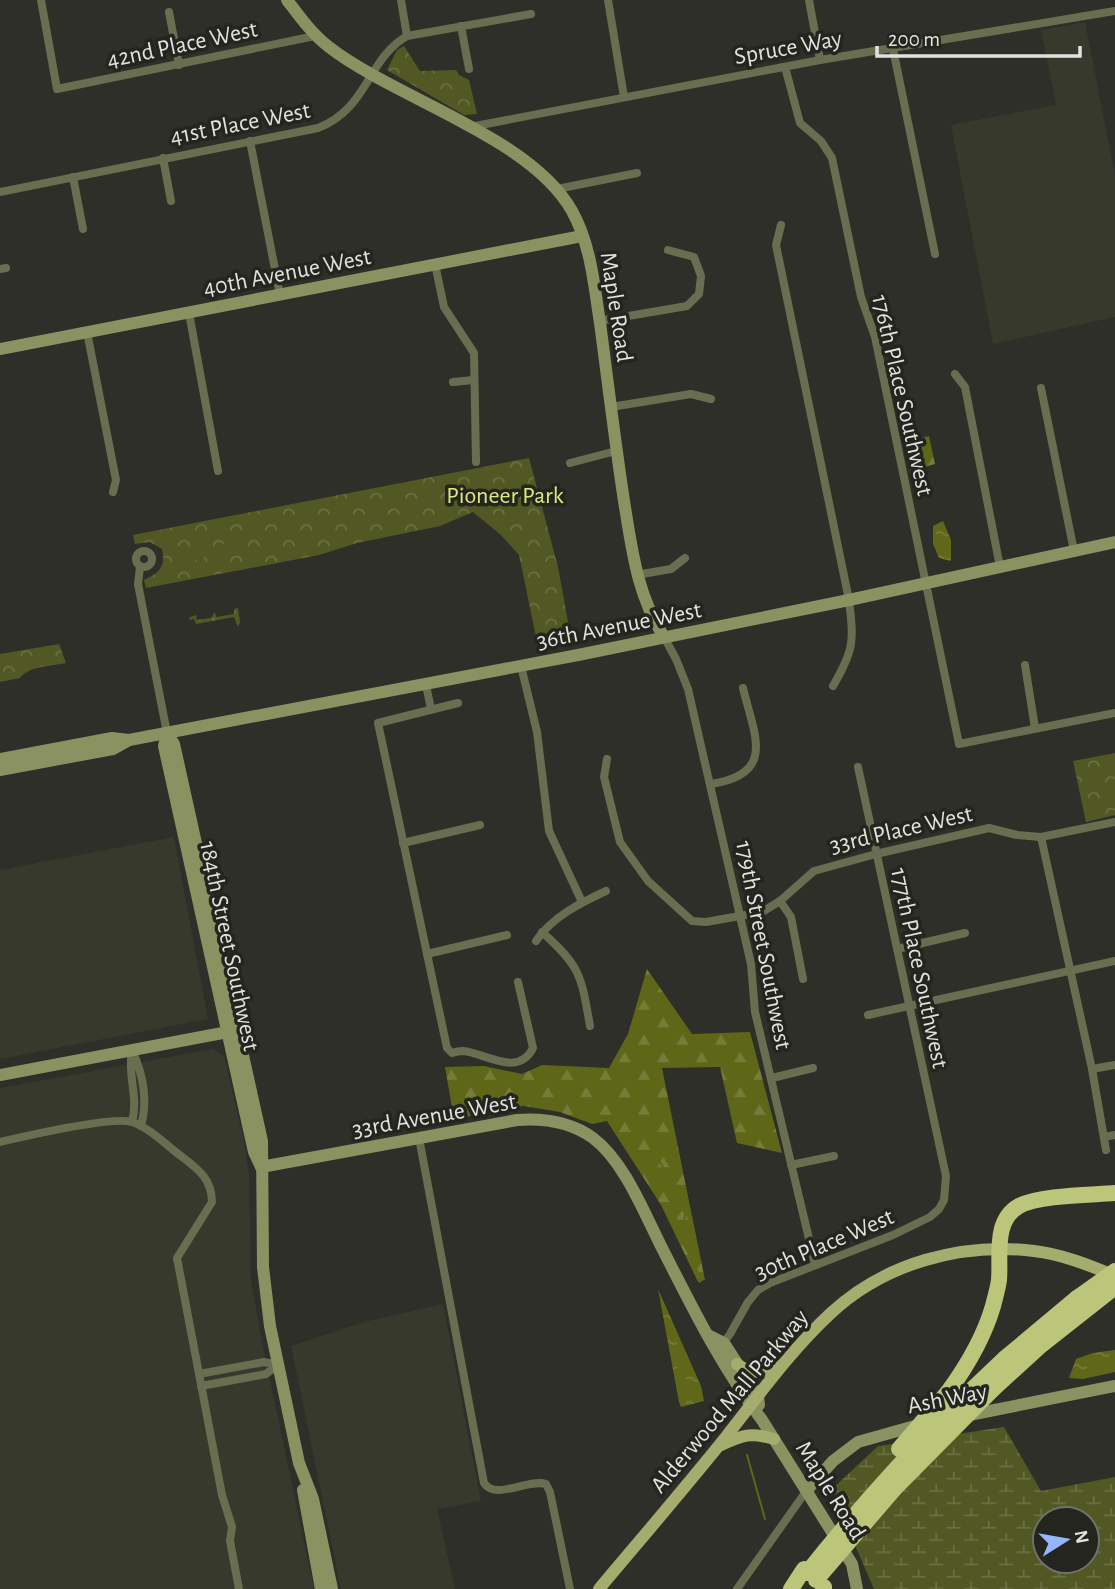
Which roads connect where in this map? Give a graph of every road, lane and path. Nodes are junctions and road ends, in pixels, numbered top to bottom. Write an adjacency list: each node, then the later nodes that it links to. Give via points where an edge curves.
1 (41, 0): 14 (street, 42nd Place West, via 57,89)
2 (287, 0): 10 (street, Maple Road)
3 (401, 0): 11 (street)
4 (608, 0): 18 (street)
5 (809, 0): 13 (street)
6 (1115, 11): 12 (street, Spruce Way)
7 (169, 12): 14 (street)
8 (531, 14): 9 (street)
9 (461, 26): 11 (street); 16 (street)
10 (315, 36): 14 (street, 42nd Place West); 17 (street, Maple Road)
11 (407, 36): 17 (street, 41st Place West, via 391,47)
12 (892, 49): 13 (street, Spruce Way); 31 (street)
13 (820, 60): 15 (street, Spruce Way)
14 (179, 65)
15 (785, 67): 18 (street, Spruce Way); 55 (street, 176th Place Southwest, via 800,123 832,158 861,297 875,337)
16 (469, 69)
17 (373, 75): 19 (street, Maple Road); 20 (street, 41st Place West, via 349,109 329,124)
18 (624, 97): 19 (street, Spruce Way)
19 (470, 127): 24 (street, Maple Road)
20 (250, 141): 21 (street, 41st Place West); 33 (street)
21 (163, 158): 23 (street, 41st Place West); 26 (street)
22 (637, 173): 24 (street)
23 (73, 177): 25 (street, 41st Place West); 28 (street)
24 (557, 188): 29 (street, Maple Road)
25 (0, 192)
26 (171, 201)
27 (781, 225): 56 (street, via 776,245)
28 (83, 229)
29 (582, 236): 32 (street, 40th Avenue West); 35 (street, Maple Road, via 593,271)
30 (668, 250): 35 (street, via 694,257 701,276 699,295 687,306)
31 (935, 254)
32 (435, 264): 33 (street, 40th Avenue West); 39 (street, via 444,307 474,353)
33 (280, 295): 34 (street, 40th Avenue West)
34 (190, 313): 36 (street, 40th Avenue West); 47 (street)
35 (599, 321): 43 (street, Maple Road)
36 (87, 332): 37 (street, 40th Avenue West); 48 (street, via 116,480)
37 (0, 349)
38 (956, 373): 53 (street, via 965,387)
39 (474, 380): 40 (street); 45 (street)
40 (453, 382)
41 (1041, 388): 50 (street)
42 (711, 399): 43 (street, via 691,394)
43 (611, 407): 44 (street, Maple Road)
44 (616, 451): 46 (street); 54 (street, Maple Road)
45 (476, 462)
46 (570, 463)
47 (218, 471)
48 (113, 492)
49 (1115, 542): 50 (street, 36th Avenue West)
50 (1074, 551): 53 (street, 36th Avenue West)
51 (685, 558): 54 (street, via 671,569)
52 (140, 567): 67 (street, 184th Street Southwest, via 138,584)
53 (1000, 567): 55 (street, 36th Avenue West)
54 (636, 575): 57 (street, Maple Road, via 645,604)
55 (925, 583): 56 (street, 36th Avenue West); 66 (street, 176th Place Southwest, via 959,744)
56 (849, 600): 57 (street, 36th Avenue West); 61 (street, via 852,649)
57 (664, 637): 59 (street, 36th Avenue West); 73 (street, 179th Street Southwest, via 688,689)
58 (1025, 665): 66 (street)
59 (521, 666): 60 (street, 36th Avenue West); 83 (street, via 537,732 549,831)
60 (426, 684): 64 (street); 67 (street, 36th Avenue West)
61 (833, 686)
62 (743, 688): 73 (street, via 755,756 747,773)
63 (458, 704): 64 (street)
64 (431, 709): 78 (street, via 378,723)
65 (1115, 713): 66 (street)
66 (1035, 728)
67 (167, 733): 68 (street, 36th Avenue West); 75 (street, 184th Street Southwest, via 164,746); 80 (street, 184th Street Southwest, via 174,744)
68 (130, 740): 69 (street, 36th Avenue West, via 112,738); 72 (street, 36th Avenue West, via 113,749)
69 (0, 759)
70 (607, 759): 84 (street, 33rd Place West, via 604,777 620,842 648,881 692,921)
71 (858, 767): 79 (street, 177th Place Southwest)
72 (0, 770)
73 (711, 784): 84 (street, 179th Street Southwest)
74 (1115, 822): 77 (street, 33rd Place West)
75 (181, 824): 80 (street); 86 (street, 184th Street Southwest)
76 (481, 825): 78 (street)
77 (1041, 837): 79 (street, 33rd Place West, via 989,828); 93 (street)
78 (403, 843): 91 (street)
79 (876, 854): 82 (street, 33rd Place West, via 814,871); 90 (street, 177th Place Southwest)
80 (201, 865): 86 (street, via 197,873 208,925); 99 (street, 184th Street Southwest)
81 (606, 891): 83 (street)
82 (780, 901): 84 (street, 33rd Place West, via 762,912); 94 (street, via 791,916)
83 (582, 902): 85 (street)
84 (740, 917): 105 (street, 179th Street Southwest, via 751,964 755,1012)
85 (542, 932): 89 (street); 98 (street, via 566,954 581,977)
86 (205, 933): 99 (street, 184th Street Southwest)
87 (965, 933): 90 (street)
88 (506, 935): 91 (street)
89 (536, 941)
90 (897, 949): 96 (street, 177th Place Southwest)
91 (427, 954): 95 (street, via 447,1048 452,1053 464,1051 510,1063 529,1055 533,1048)
92 (1115, 961): 93 (street)
93 (1069, 970): 96 (street); 103 (street)
94 (803, 979)
95 (518, 982)
96 (909, 1005): 97 (street); 115 (street, 177th Place Southwest)
97 (868, 1015)
98 (590, 1026)
99 (232, 1032): 100 (street); 114 (street, 184th Street Southwest, via 264,1150)
100 (132, 1051): 104 (street); 106 (street, via 129,1066)
101 (1115, 1065): 103 (street)
102 (813, 1069): 105 (street)
103 (1092, 1069): 108 (street)
104 (0, 1075)
105 (772, 1078): 113 (street, 179th Street Southwest)
106 (136, 1124): 110 (street, via 118,1120); 126 (street, via 201,1172 210,1184 209,1210 177,1258)
107 (1115, 1135): 108 (street)
108 (1104, 1137): 111 (street)
109 (419, 1138): 114 (street, 33rd Avenue West); 122 (street, 33rd Avenue West, via 537,1119 576,1128 593,1139 618,1166 708,1334); 140 (street, via 484,1483 496,1490 538,1481 546,1484)
110 (0, 1142)
111 (1106, 1150)
112 (834, 1156): 113 (street)
113 (791, 1165): 118 (street, 179th Street Southwest)
114 (261, 1167): 124 (street, 184th Street Southwest, via 263,1268)
115 (946, 1176): 118 (street, 30th Place West, via 944,1200 930,1217)
116 (1115, 1193): 117 (highway, via 1020,1205 1002,1226)
117 (999, 1248): 119 (main road, Alderwood Mall Parkway, via 1035,1251); 125 (main road, Alderwood Mall Parkway, via 933,1257 892,1272 832,1312); 136 (highway, bridge, via 999,1279 975,1350 948,1392 855,1498)
118 (815, 1264): 122 (street, 30th Place West, via 758,1290)
119 (1115, 1273): 121 (highway, bridge)
120 (1115, 1287): 121 (highway)
121 (1084, 1302): 136 (highway, bridge, via 896,1487); 136 (highway, bridge, via 1004,1359 904,1458 842,1529)
122 (720, 1347): 123 (street, 33rd Avenue West); 129 (street, 33rd Avenue West)
123 (737, 1364): 125 (main road, via 756,1373); 129 (street, 33rd Avenue West)
124 (278, 1365): 126 (street, via 264,1362); 127 (street, via 266,1374); 132 (street, 184th Street Southwest)
125 (782, 1365): 129 (main road, Alderwood Mall Parkway)
126 (199, 1374): 127 (street)
127 (201, 1386): 137 (street, via 232,1527 230,1541)
128 (1115, 1386): 133 (street, Ash Way, via 866,1440 841,1454)
129 (754, 1401): 130 (street, Maple Road); 131 (main road, Alderwood Mall Parkway)
130 (774, 1439): 131 (main road, via 746,1434); 133 (street, Maple Road)
131 (718, 1447): 141 (main road, Alderwood Mall Parkway)
132 (299, 1463): 134 (street, 184th Street Southwest); 135 (street, 184th Street Southwest, via 313,1499)
133 (807, 1490): 142 (street); 144 (street, Maple Road, via 852,1564)
134 (310, 1539): 135 (street, via 317,1543 321,1561); 138 (street, 184th Street Southwest)
135 (327, 1563): 138 (street); 139 (street, 184th Street Southwest)
136 (814, 1581): 143 (highway)
137 (239, 1589)
138 (321, 1589)
139 (332, 1589)
140 (570, 1589)
141 (599, 1589)
142 (737, 1589)
143 (792, 1589)
144 (857, 1589)

